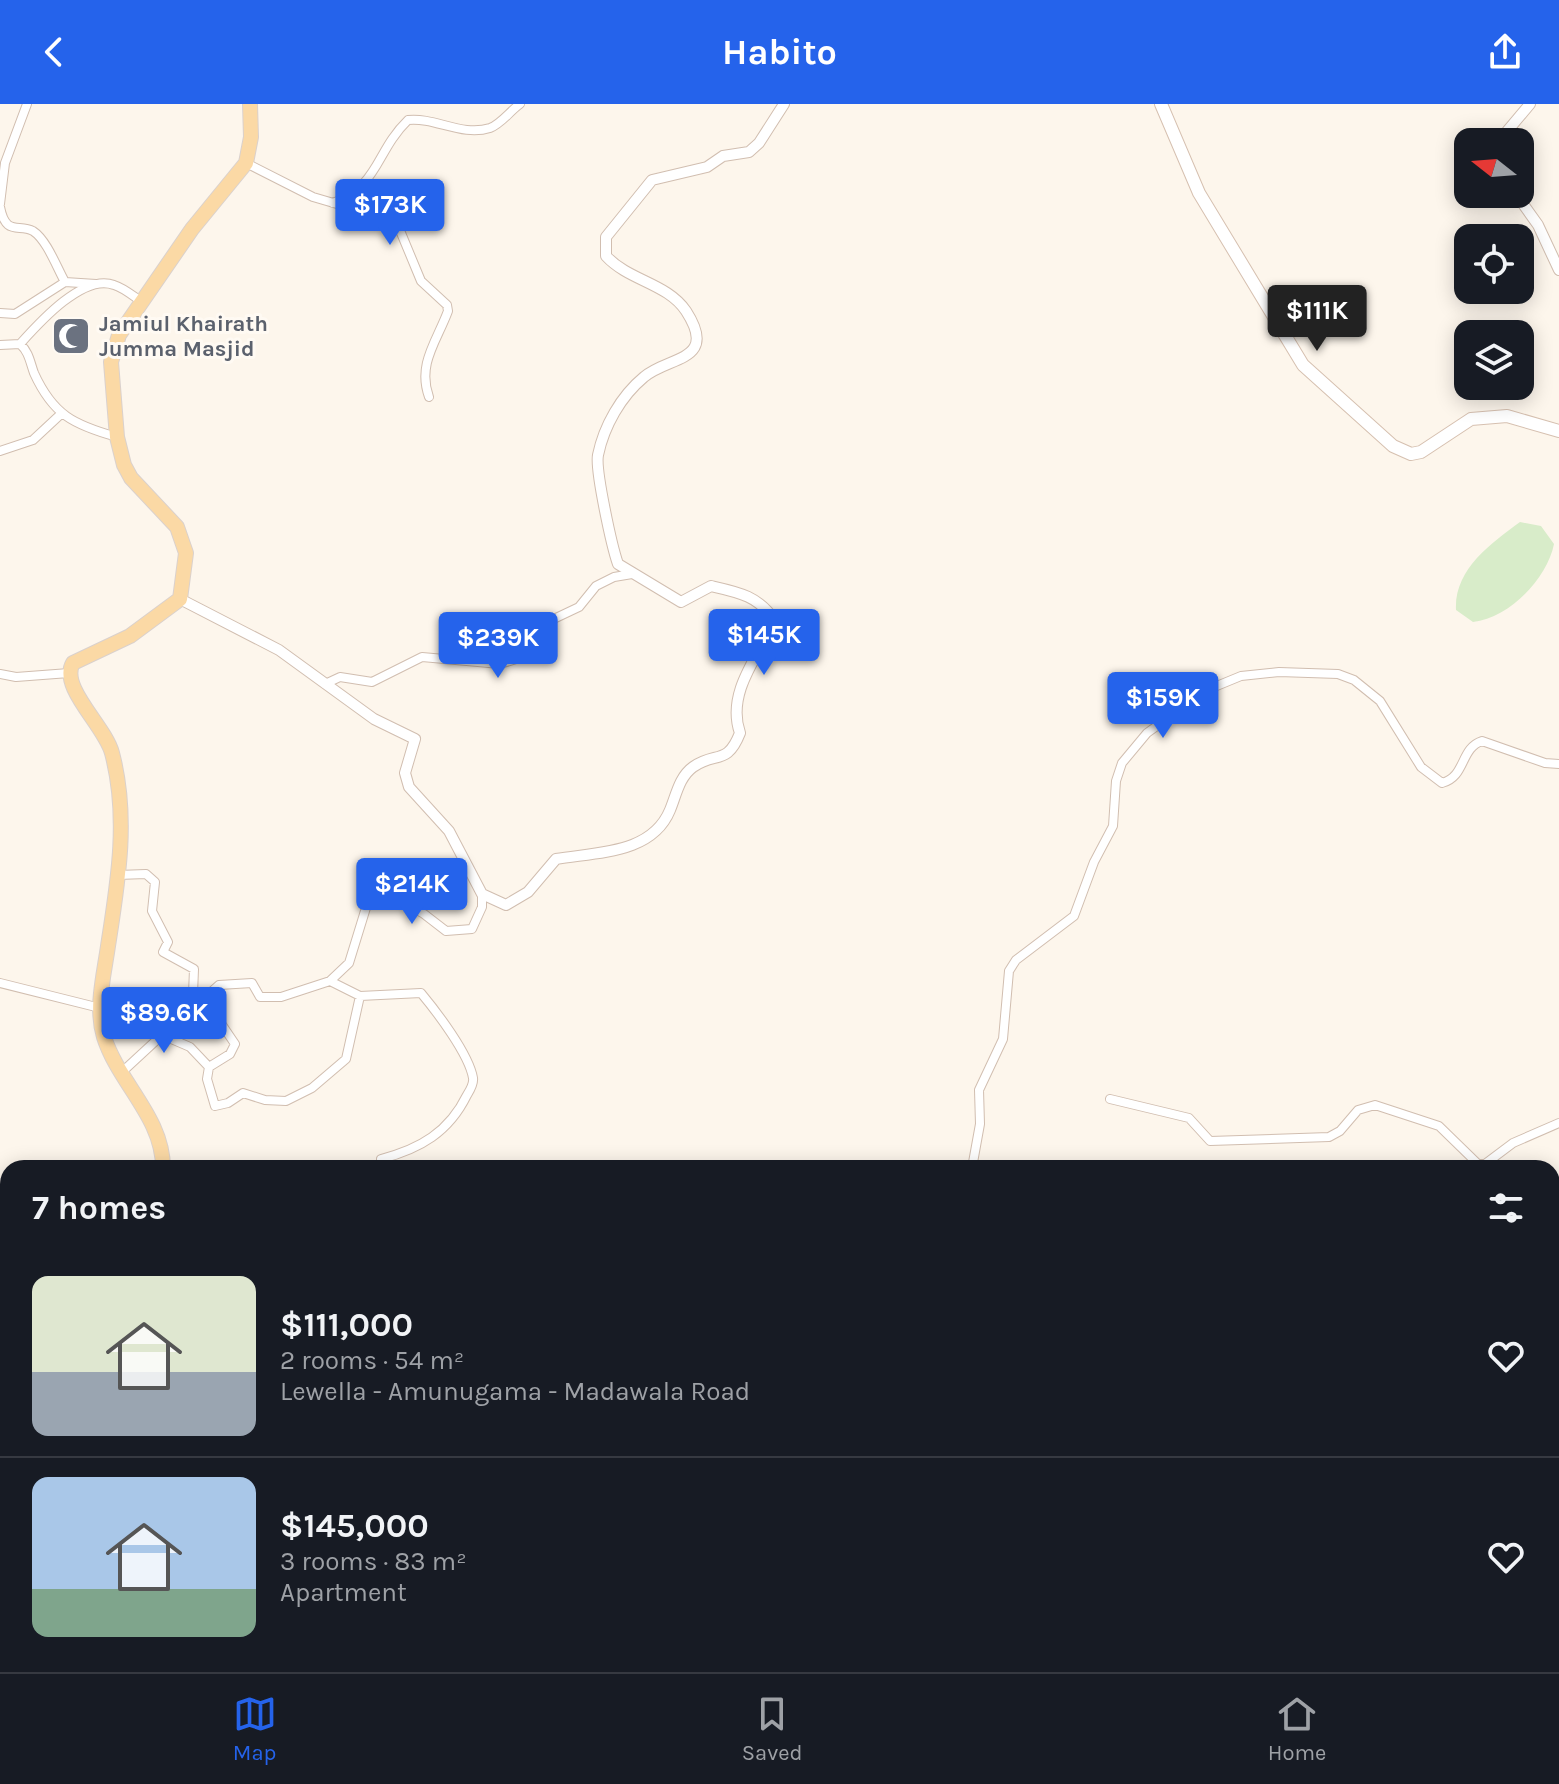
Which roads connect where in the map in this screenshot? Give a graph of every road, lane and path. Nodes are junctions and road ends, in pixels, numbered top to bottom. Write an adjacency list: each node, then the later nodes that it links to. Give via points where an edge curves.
1 (27, 104): 10 (street, via 5,163)
2 (250, 104): 8 (main road)
3 (520, 104): 9 (street, via 489,128 458,129 408,120 367,184)
4 (784, 104): 24 (street, via 749,152 652,180 606,237 606,256 619,270 667,292 685,309 696,331 688,356 647,374 628,393 614,413 597,458 612,546 618,564)
5 (1161, 104): 21 (main road, via 1199,193 1303,365 1383,438 1411,454 1471,419 1507,416)
6 (1530, 104): 7 (street)
7 (1510, 128)
8 (246, 163): 9 (street); 15 (main road)
9 (332, 203): 19 (street, via 394,216 421,281 447,305 425,366 423,382)
10 (0, 206): 13 (street, via 11,227 37,235)
11 (1526, 208): 12 (street)
12 (1559, 270)
13 (65, 282): 14 (street); 16 (street, via 15,314)
14 (97, 284): 15 (street, via 112,283); 17 (street, via 59,304)
15 (142, 302): 22 (main road, via 119,335 111,362)
16 (0, 313)
17 (20, 344): 18 (street); 20 (street, via 47,398)
18 (0, 345)
19 (429, 397)
20 (62, 413): 22 (street, via 74,423); 23 (street, via 33,440)
21 (1559, 431)
22 (117, 437): 25 (main road, via 131,478 177,527 186,567)
23 (0, 451)
24 (632, 574): 28 (street, via 596,586 579,607 541,625 526,656 500,664 422,657 372,682 340,677); 31 (street, via 681,602 711,586 747,595 766,606 775,621 736,699 740,733 734,748 727,756 693,767 676,789 656,835 626,848 556,859 528,892 506,905)
25 (180, 599): 26 (main road, via 130,636 73,663); 28 (street, via 279,650)
26 (69, 673): 27 (street); 30 (main road, via 111,751 121,814)
27 (0, 674)
28 (325, 684): 31 (street, via 374,719 415,739 405,773 409,787 449,831)
29 (1559, 764): 43 (street, via 1482,741 1471,746 1456,776 1442,783 1434,780 1380,701 1338,674 1253,674 1198,696 1127,754 1116,781 1113,826 1074,916 1009,971 1003,1039 979,1090)
30 (118, 875): 35 (main road); 36 (street, via 146,874 155,882 152,911 168,942 163,952 194,969 193,994)
31 (482, 894): 32 (street, via 472,929 446,931 373,885 349,963)
32 (330, 981): 34 (street); 36 (street, via 281,997 260,997 252,983 219,985 210,993)
33 (0, 983): 35 (street)
34 (360, 996): 37 (street, via 346,1059 301,1094 286,1101 243,1093 215,1106); 42 (street, via 421,993 473,1077 455,1119 414,1150)
35 (100, 1008): 38 (main road, via 104,1036)
36 (216, 1016): 37 (street, via 235,1044 230,1054)
37 (209, 1067): 38 (street, via 190,1047 162,1035)
38 (122, 1072): 41 (main road, via 158,1132)
39 (1110, 1099): 44 (street, via 1189,1118 1210,1141 1329,1137 1358,1110 1375,1105 1439,1126)
40 (1559, 1123): 45 (street, via 1513,1143)
41 (162, 1160)
42 (381, 1160)
43 (973, 1160)
44 (1474, 1160)
45 (1490, 1160)

